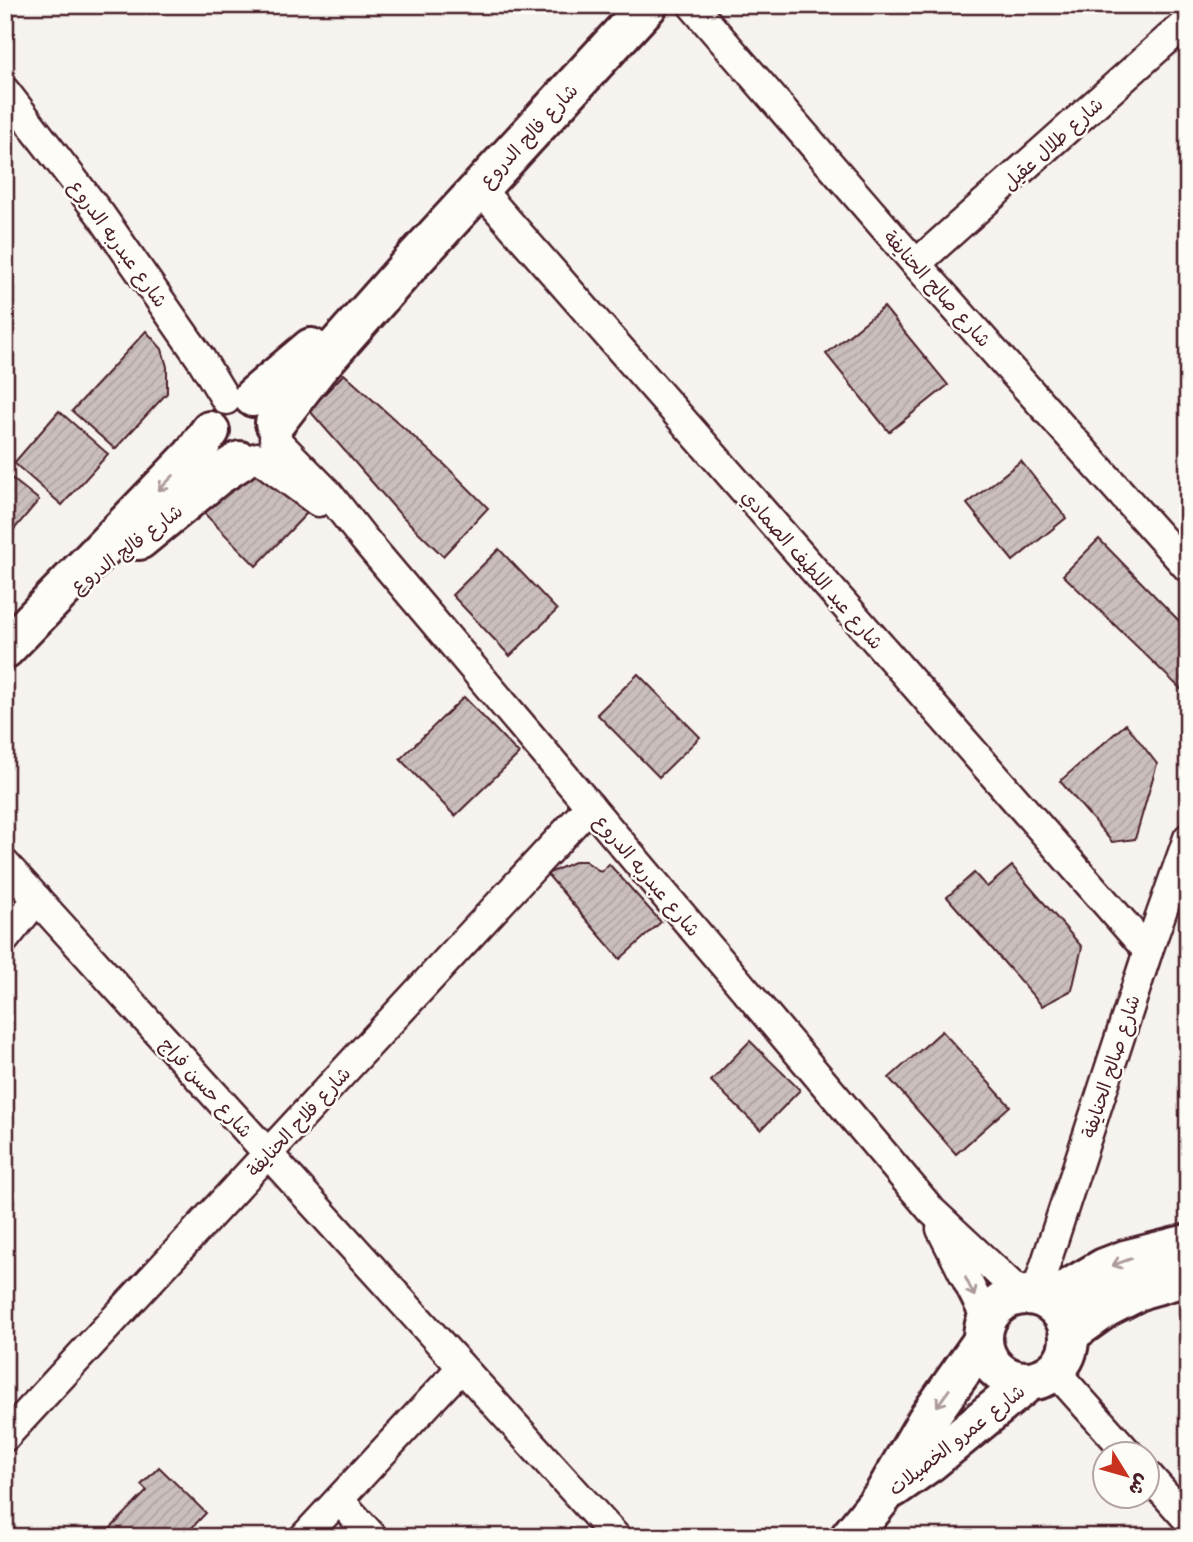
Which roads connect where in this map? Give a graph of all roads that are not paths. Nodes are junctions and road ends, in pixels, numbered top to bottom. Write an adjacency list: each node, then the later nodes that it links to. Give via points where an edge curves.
1 (648, 5): 5 (street, شارع فالح الدروع)
2 (692, 5): 6 (street, شارع صالح الحنايفة)
3 (1188, 21): 6 (street, شارع طلال عقيل)
4 (5, 91): 7 (street, شارع عبدربه الدروع, via 100,214)
5 (479, 188): 7 (street, شارع فالح الدروع, via 316,370); 15 (street, شارع عبد اللطيف الصمادي)
6 (916, 264): 8 (street, شارع صالح الحنايفة)
7 (248, 430): 9 (street, شارع فالح الدروع, via 217,476 44,609); 10 (street, شارع عبدربه الدروع, via 318,502 364,539)
8 (1188, 568)
9 (5, 649)
10 (590, 806): 16 (street, شارع فلاح الحنايفة); 17 (street, شارع عبدربه الدروع)
11 (1188, 838): 15 (street, شارع صالح الحنايفة)
12 (5, 864): 13 (street, شارع حسن فراج)
13 (37, 899): 14 (street); 16 (street, شارع حسن فراج)
14 (5, 939)
15 (1147, 951): 20 (street, شارع صالح الحنايفة)
16 (268, 1154): 23 (street, شارع حسن فراج); 25 (street, شارع فلاح الحنايفة)
17 (932, 1211): 20 (street, شارع عبدربه الدروع); 21 (street, شارع عبدربه الدروع, one-way to 21)
18 (1188, 1244): 20 (street, one-way to 20, via 1115,1264)
19 (1188, 1276): 22 (street, via 1142,1289)
20 (1035, 1297): 21 (street, via 1009,1298 997,1306); 22 (street, via 1058,1309)
21 (985, 1331): 24 (street, via 986,1355 1003,1375 1016,1380); 28 (street, شارع عمرو الخصيلات, one-way to 28)
22 (1069, 1334): 24 (street, via 1062,1360)
23 (461, 1368): 29 (street); 33 (street, شارع حسن فراج)
24 (1042, 1376): 26 (street); 28 (street, شارع عمرو الخصيلات)
25 (5, 1437)
26 (1113, 1440)
27 (1162, 1491): 30 (street)
28 (883, 1496): 34 (street, شارع عمرو الخصيلات)
29 (339, 1500): 31 (street); 32 (street)
30 (1188, 1520)
31 (304, 1537)
32 (373, 1537)
33 (616, 1537)
34 (850, 1537)

